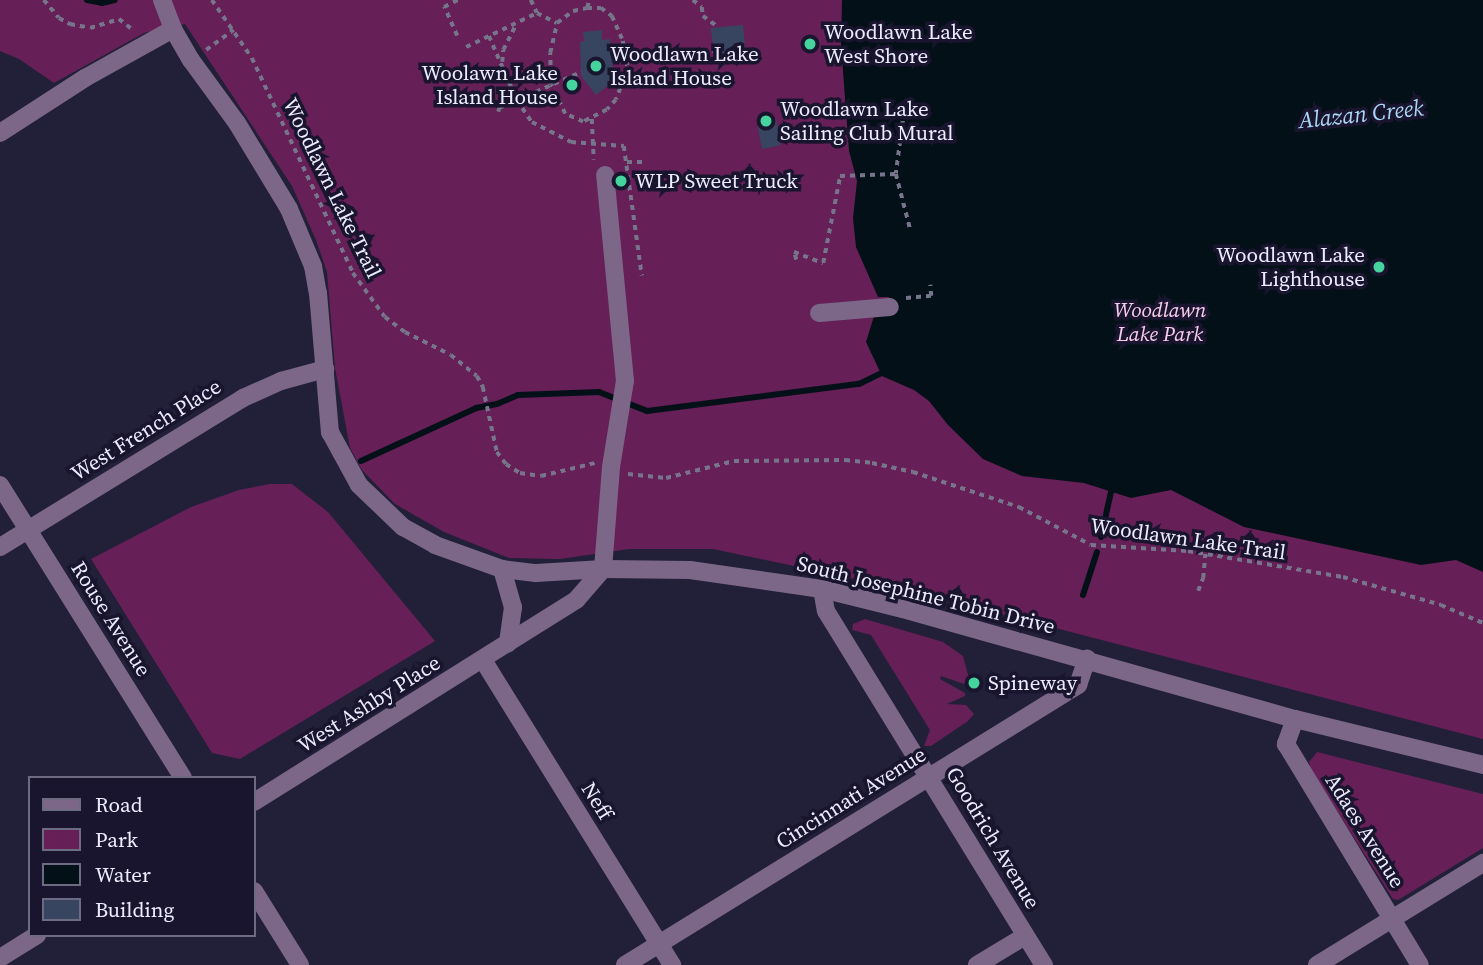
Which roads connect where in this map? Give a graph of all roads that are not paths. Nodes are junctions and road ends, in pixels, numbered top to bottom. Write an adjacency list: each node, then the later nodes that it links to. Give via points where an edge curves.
1 (162, 0): 2 (street, South Josephine Tobin Drive)
2 (173, 29): 3 (street); 7 (street, South Josephine Tobin Drive, via 237,123 305,244 318,293)
3 (0, 133)
4 (600, 169): 12 (street, via 625,381)
5 (887, 308): 6 (street)
6 (819, 313)
7 (325, 369): 9 (street, West French Place, via 243,398); 11 (street, South Josephine Tobin Drive, via 330,432 348,468 372,500 403,527 435,545)
8 (0, 485): 9 (street, Rouse Avenue)
9 (28, 530): 10 (street, West French Place); 19 (street, Rouse Avenue)
10 (0, 547)
11 (502, 569): 12 (street, South Josephine Tobin Drive, via 536,573); 14 (street, via 513,607)
12 (603, 569): 13 (street, South Josephine Tobin Drive, via 731,574); 14 (street, West Ashby Place, via 577,599)
13 (822, 589): 15 (street, South Josephine Tobin Drive); 20 (street, Goodrich Avenue, via 826,611)
14 (508, 644): 16 (street, West Ashby Place)
15 (1087, 659): 17 (street, South Josephine Tobin Drive); 20 (street, Cincinnati Avenue, via 1078,685)
16 (483, 660): 21 (street, West Ashby Place); 27 (street, Neff)
17 (1295, 719): 18 (street, South Josephine Tobin Drive); 24 (street, Adaes Avenue, via 1286,744)
18 (1483, 765)
19 (182, 776)
20 (929, 777): 25 (street, Goodrich Avenue); 27 (street, Cincinnati Avenue)
21 (256, 801)
22 (1483, 863): 24 (street)
23 (256, 894): 29 (street)
24 (1392, 918): 34 (street); 35 (street, Adaes Avenue)
25 (1025, 936): 32 (street); 33 (street, Goodrich Avenue)
26 (34, 937): 28 (street)
27 (659, 944): 30 (street, Cincinnati Avenue); 31 (street, Neff)
28 (0, 958)
29 (300, 965)
30 (625, 965)
31 (671, 965)
32 (977, 965)
33 (1044, 965)
34 (1317, 965)
35 (1420, 965)

